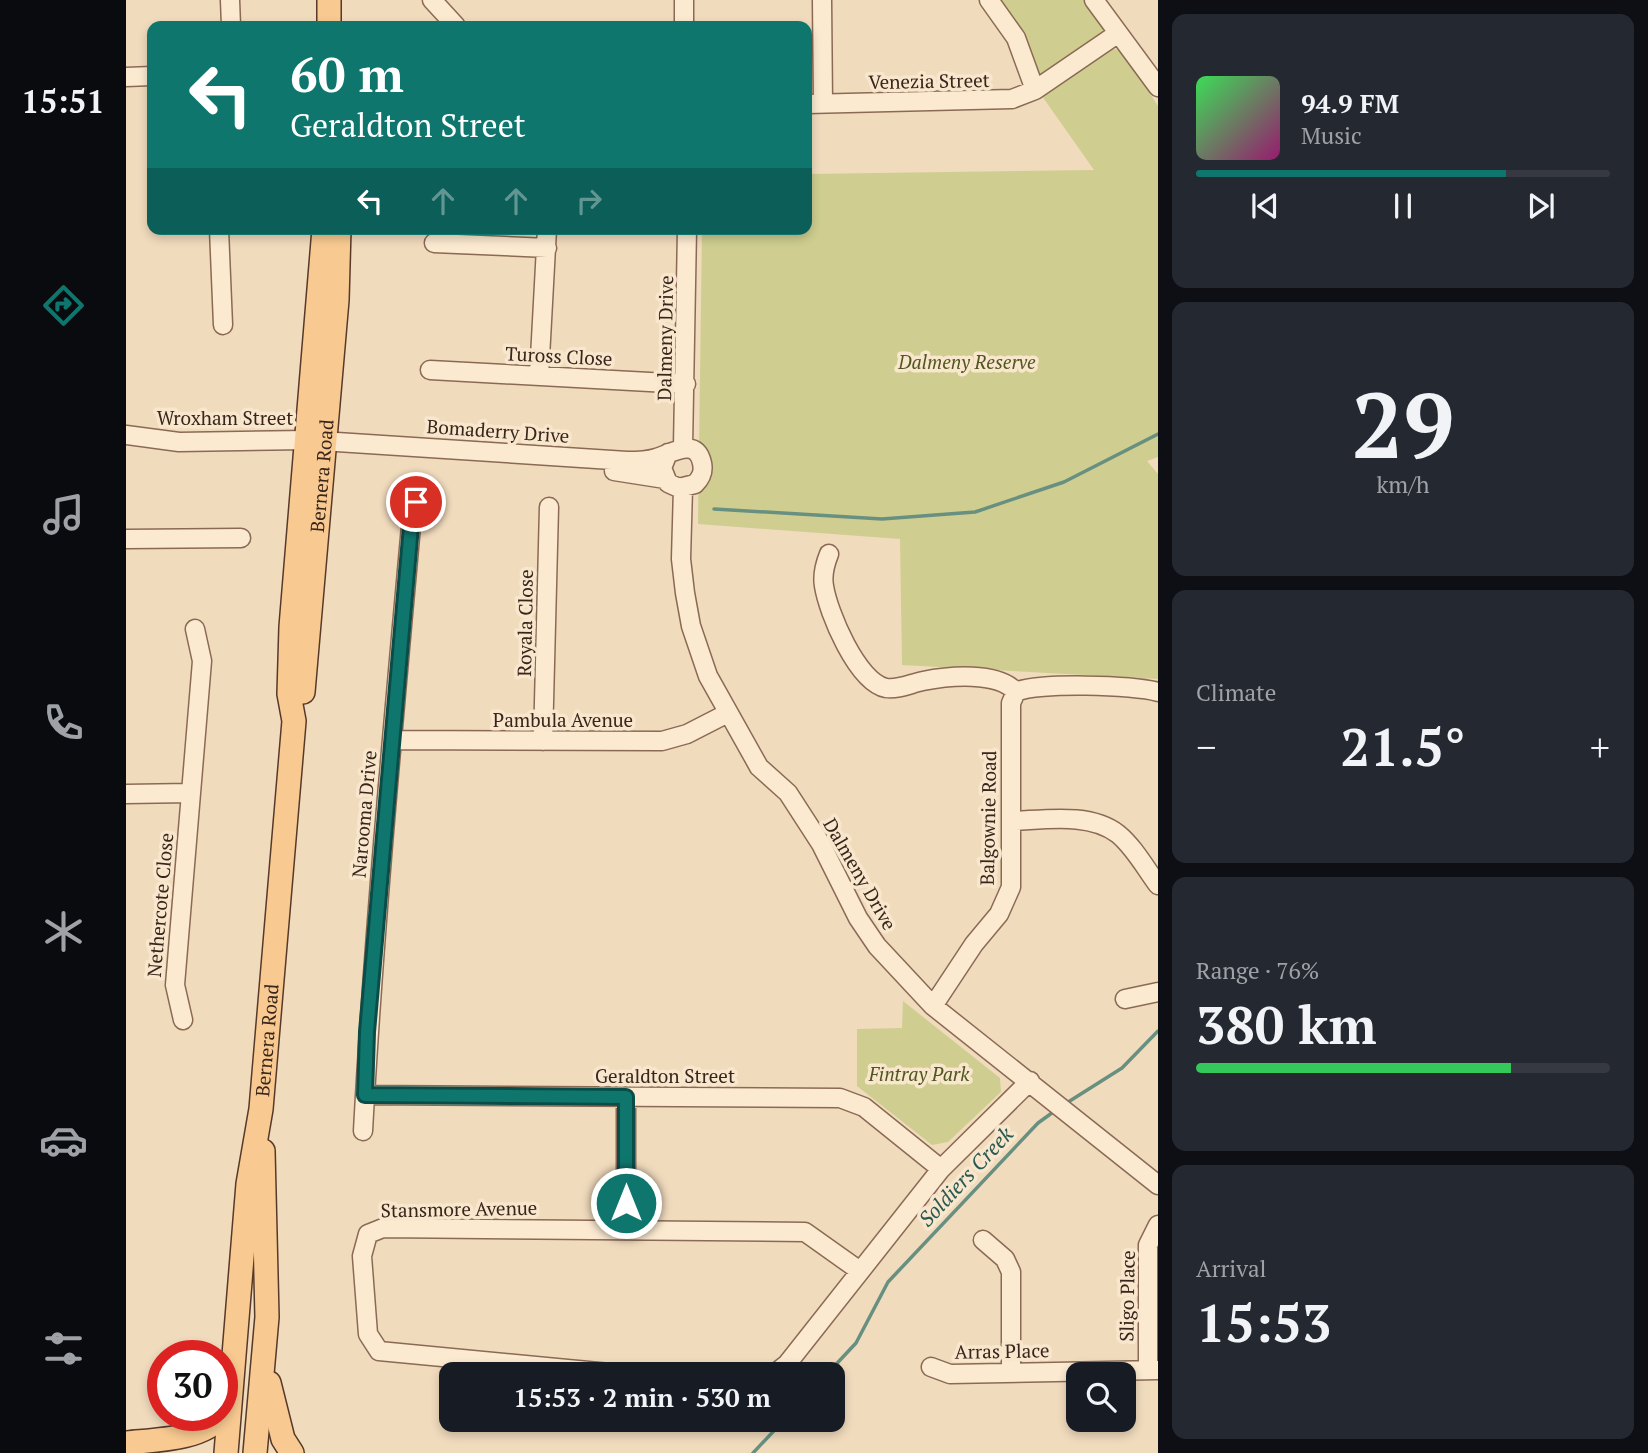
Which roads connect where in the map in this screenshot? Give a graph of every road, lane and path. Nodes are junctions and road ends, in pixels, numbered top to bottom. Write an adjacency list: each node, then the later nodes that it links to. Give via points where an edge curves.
1 (230, 0): 8 (street)
2 (329, 0): 9 (main road)
3 (432, 0): 10 (street)
4 (684, 0): 11 (street)
5 (822, 0): 17 (street)
6 (989, 0): 16 (street, via 1016,38)
7 (1094, 0): 12 (street)
8 (230, 21)
9 (329, 21)
10 (451, 21)
11 (684, 21)
12 (1117, 34): 15 (street); 16 (street, Venezia Street)
13 (147, 76): 14 (street)
14 (126, 77)
15 (1158, 87)
16 (1035, 90): 17 (street, Venezia Street, via 982,103)
17 (815, 104)
18 (219, 235): 24 (street)
19 (324, 235): 30 (main road, Bernera Road)
20 (339, 235): 30 (main road, Bernera Road, via 337,300)
21 (687, 235): 27 (street, Dalmeny Drive)
22 (547, 238): 23 (street); 26 (street)
23 (435, 243)
24 (223, 325)
25 (430, 370): 26 (street, Tuross Close)
26 (539, 376): 27 (street, Tuross Close)
27 (686, 384): 31 (street, Dalmeny Drive)
28 (126, 435): 30 (street, Wroxham Street, via 179,442)
29 (126, 447): 30 (street, Wroxham Street, via 178,453)
30 (315, 447): 31 (street, Bomaderry Drive, via 627,461 643,461); 32 (street, Bomaderry Drive, via 620,471); 56 (main road, Bernera Road, via 303,695 294,721)
31 (676, 450): 32 (street, via 662,468); 33 (street, via 697,454 703,469 698,481)
32 (666, 479): 33 (street)
33 (683, 488): 42 (street, Dalmeny Drive, via 681,559 688,611 704,664)
34 (416, 502): 43 (street, Narooma Drive)
35 (549, 506): 44 (street, Royala Close)
36 (241, 538): 37 (street)
37 (126, 539)
38 (829, 554): 40 (street, via 823,578 829,606 850,652 874,681 888,688 941,678 993,680)
39 (195, 628): 45 (street, Nethercote Close, via 202,661)
40 (1016, 692): 41 (street, via 1027,687 1138,687); 47 (street, Balgownie Road, via 1011,703)
41 (1158, 692)
42 (727, 713): 44 (street, Pambula Avenue, via 671,739); 51 (street, Dalmeny Drive, via 759,767 788,793 821,844 877,946)
43 (392, 740): 44 (street, Pambula Avenue); 54 (street, Narooma Drive)
44 (543, 741)
45 (190, 793): 46 (street); 52 (street, Nethercote Close, via 174,991)
46 (126, 794)
47 (1011, 821): 48 (street, via 1101,824 1125,841); 51 (street, Balgownie Road, via 1011,887 1005,904)
48 (1158, 886)
49 (1158, 992): 50 (street)
50 (1125, 999)
51 (933, 1006): 53 (street, Dalmeny Drive)
52 (183, 1020)
53 (1030, 1081): 58 (street); 59 (street, Dalmeny Drive)
54 (365, 1095): 55 (street, Geraldton Street); 57 (street, Narooma Drive)
55 (626, 1097): 58 (street, Geraldton Street, via 849,1099); 61 (street)
56 (261, 1109): 64 (main road, Bernera Road); 67 (main road, Bernera Road, via 267,1274)
57 (363, 1131)
58 (941, 1169): 63 (street)
59 (1158, 1185)
60 (1158, 1226): 69 (street, Sligo Place, via 1148,1245)
61 (626, 1229): 63 (street, Stansmore Avenue, via 805,1231); 65 (street, Stansmore Avenue, via 383,1228 368,1234 362,1256 368,1334 379,1351)
62 (983, 1240): 70 (street, via 1005,1259 1011,1272)
63 (860, 1271): 66 (street)
64 (231, 1340)
65 (494, 1362)
66 (790, 1362)
67 (264, 1366): 77 (main road, Bernera Road); 78 (main road, via 283,1439)
68 (931, 1367): 70 (street, Arras Place, via 950,1374)
69 (1153, 1370): 70 (street, Arras Place)
70 (1011, 1373)
71 (194, 1431): 73 (main road)
72 (225, 1431): 76 (main road, Bernera Road)
73 (126, 1443)
74 (126, 1448): 75 (main road)
75 (177, 1453)
76 (226, 1453)
77 (255, 1453)
78 (292, 1453)

